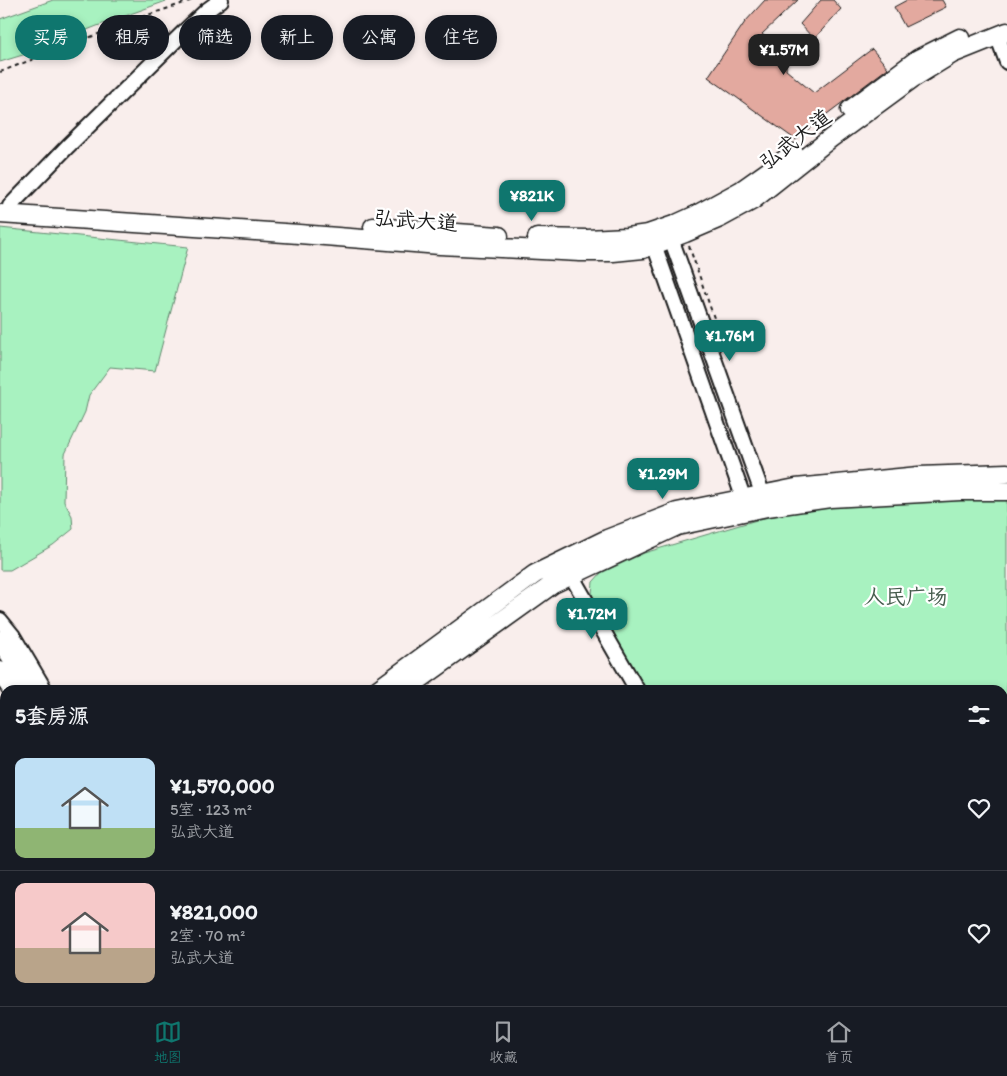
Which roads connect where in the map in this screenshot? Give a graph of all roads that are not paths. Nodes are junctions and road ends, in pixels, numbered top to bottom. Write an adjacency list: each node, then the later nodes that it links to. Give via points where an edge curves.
1 (222, 0): 5 (street, via 186,30)
2 (1007, 19): 6 (main road, 弘武大道, via 918,59 789,157 740,191)
3 (1002, 34): 4 (street); 6 (main road, 弘武大道, via 952,54 913,78 753,200 720,218)
4 (1007, 62)
5 (5, 210): 7 (main road, 弘武大道, via 440,245 580,252 643,249)
6 (669, 233): 7 (main road, 弘武大道); 10 (street)
7 (652, 239): 11 (street)
8 (1007, 474): 10 (main road, via 919,476 796,488)
9 (1007, 491): 10 (main road)
10 (765, 501): 11 (main road)
11 (746, 505): 12 (main road, via 677,526); 19 (main road, via 677,512 607,539 535,574)
12 (571, 575): 20 (main road, via 552,584); 21 (street)
13 (0, 620): 18 (street)
14 (0, 640): 17 (main road)
15 (0, 671): 16 (main road)
16 (9, 685)
17 (28, 685)
18 (42, 685)
19 (384, 685)
20 (412, 685)
21 (634, 685)

